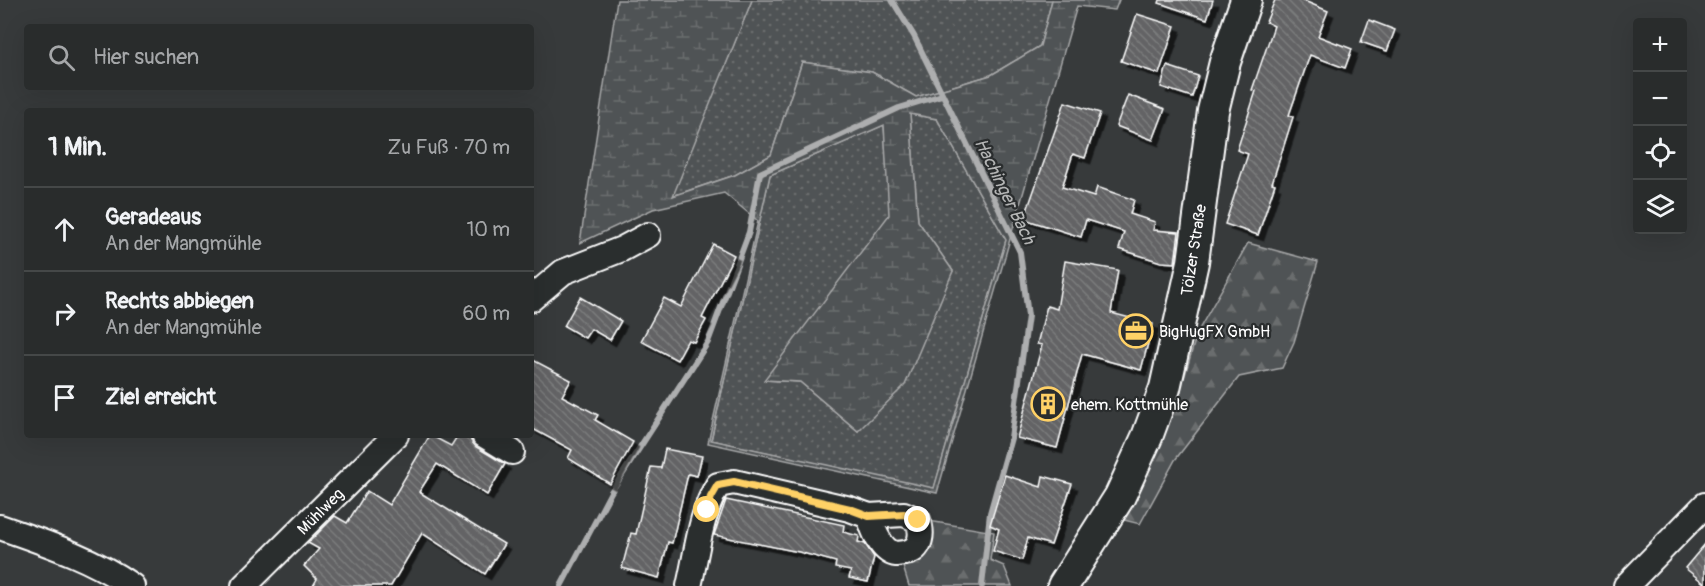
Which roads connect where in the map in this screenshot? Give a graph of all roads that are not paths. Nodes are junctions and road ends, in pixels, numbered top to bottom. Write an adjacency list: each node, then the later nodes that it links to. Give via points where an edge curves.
1 (1246, 0): 13 (main road, Tölzer Straße, via 1213,111 1193,262 1165,388 1120,496)
2 (648, 235): 3 (street, via 563,272)
3 (534, 296)
4 (393, 438): 11 (street, Mühlweg)
5 (489, 438): 6 (street)
6 (512, 452)
7 (1705, 505): 14 (street)
8 (869, 516): 12 (street, via 734,482 718,485 707,510)
9 (0, 527): 10 (street, via 84,558)
10 (132, 586)
11 (244, 586)
12 (689, 586)
13 (1063, 586)
14 (1626, 586)

